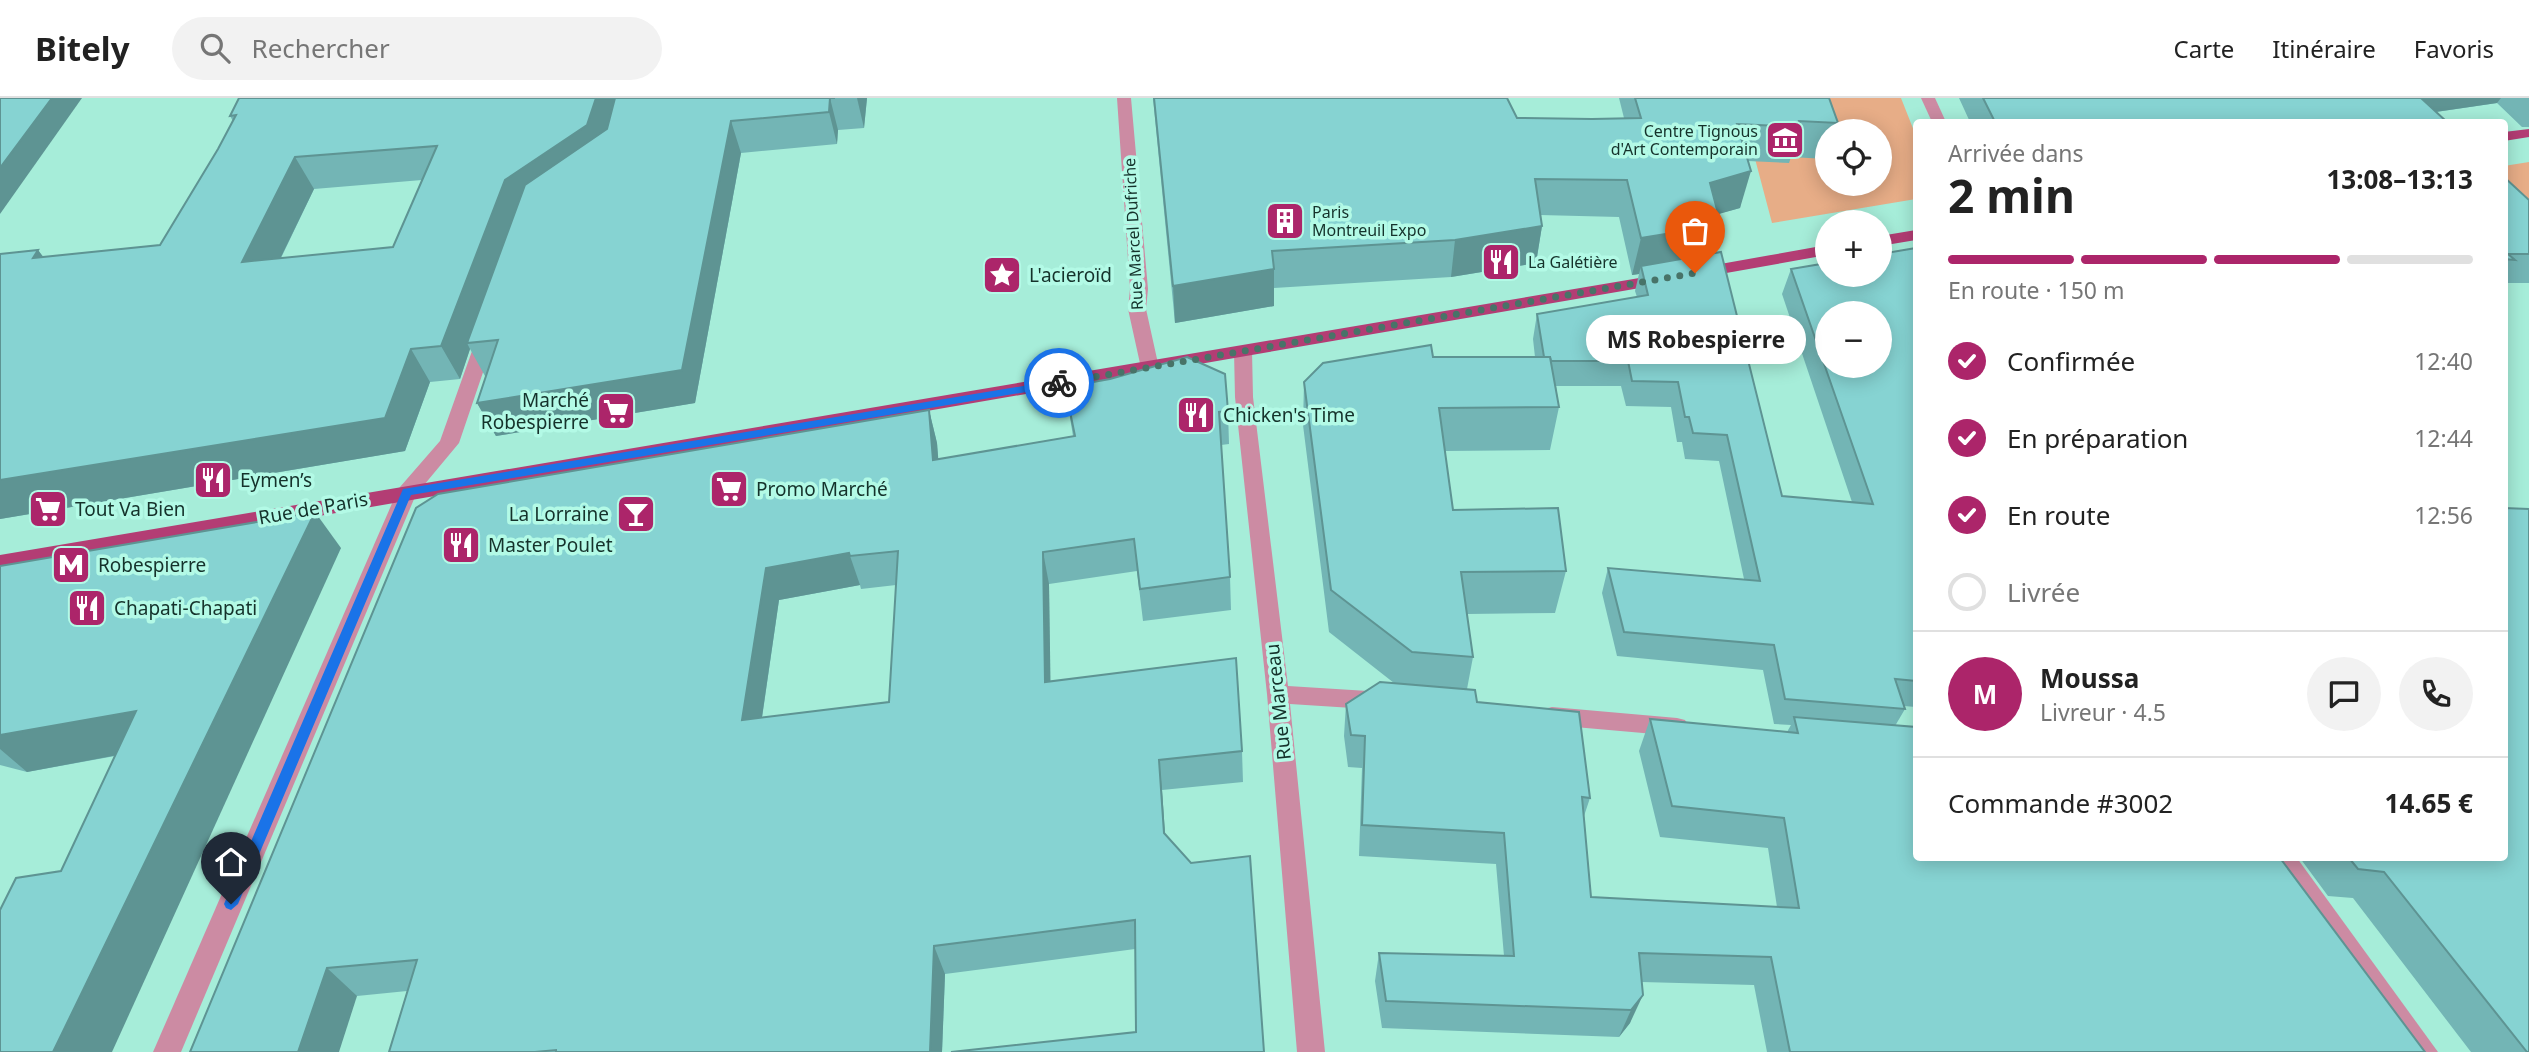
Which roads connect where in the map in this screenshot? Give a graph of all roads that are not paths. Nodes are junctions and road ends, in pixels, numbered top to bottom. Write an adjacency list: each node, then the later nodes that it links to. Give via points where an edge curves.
1 (1124, 98): 11 (street, Rue Marcel Dufriche, via 1137,309)
2 (1928, 98): 3 (street)
3 (1938, 119)
4 (2529, 133): 5 (main road)
5 (2508, 136)
6 (1913, 236): 7 (main road)
7 (1892, 239)
8 (1815, 252): 10 (main road, Rue de Paris)
9 (494, 315): 12 (street, via 449,443)
10 (1243, 351): 11 (main road, Rue de Paris); 14 (street, Rue Marceau, via 1244,397)
11 (1150, 368): 12 (main road, Rue de Paris)
12 (407, 492): 13 (main road, Rue de Paris); 19 (street)
13 (0, 563)
14 (1278, 694): 15 (street); 20 (street, Rue Marceau)
15 (1407, 703)
16 (1531, 714): 17 (street)
17 (1696, 729)
18 (2285, 861): 21 (street)
19 (167, 1052)
20 (1311, 1052)
21 (2424, 1052)

